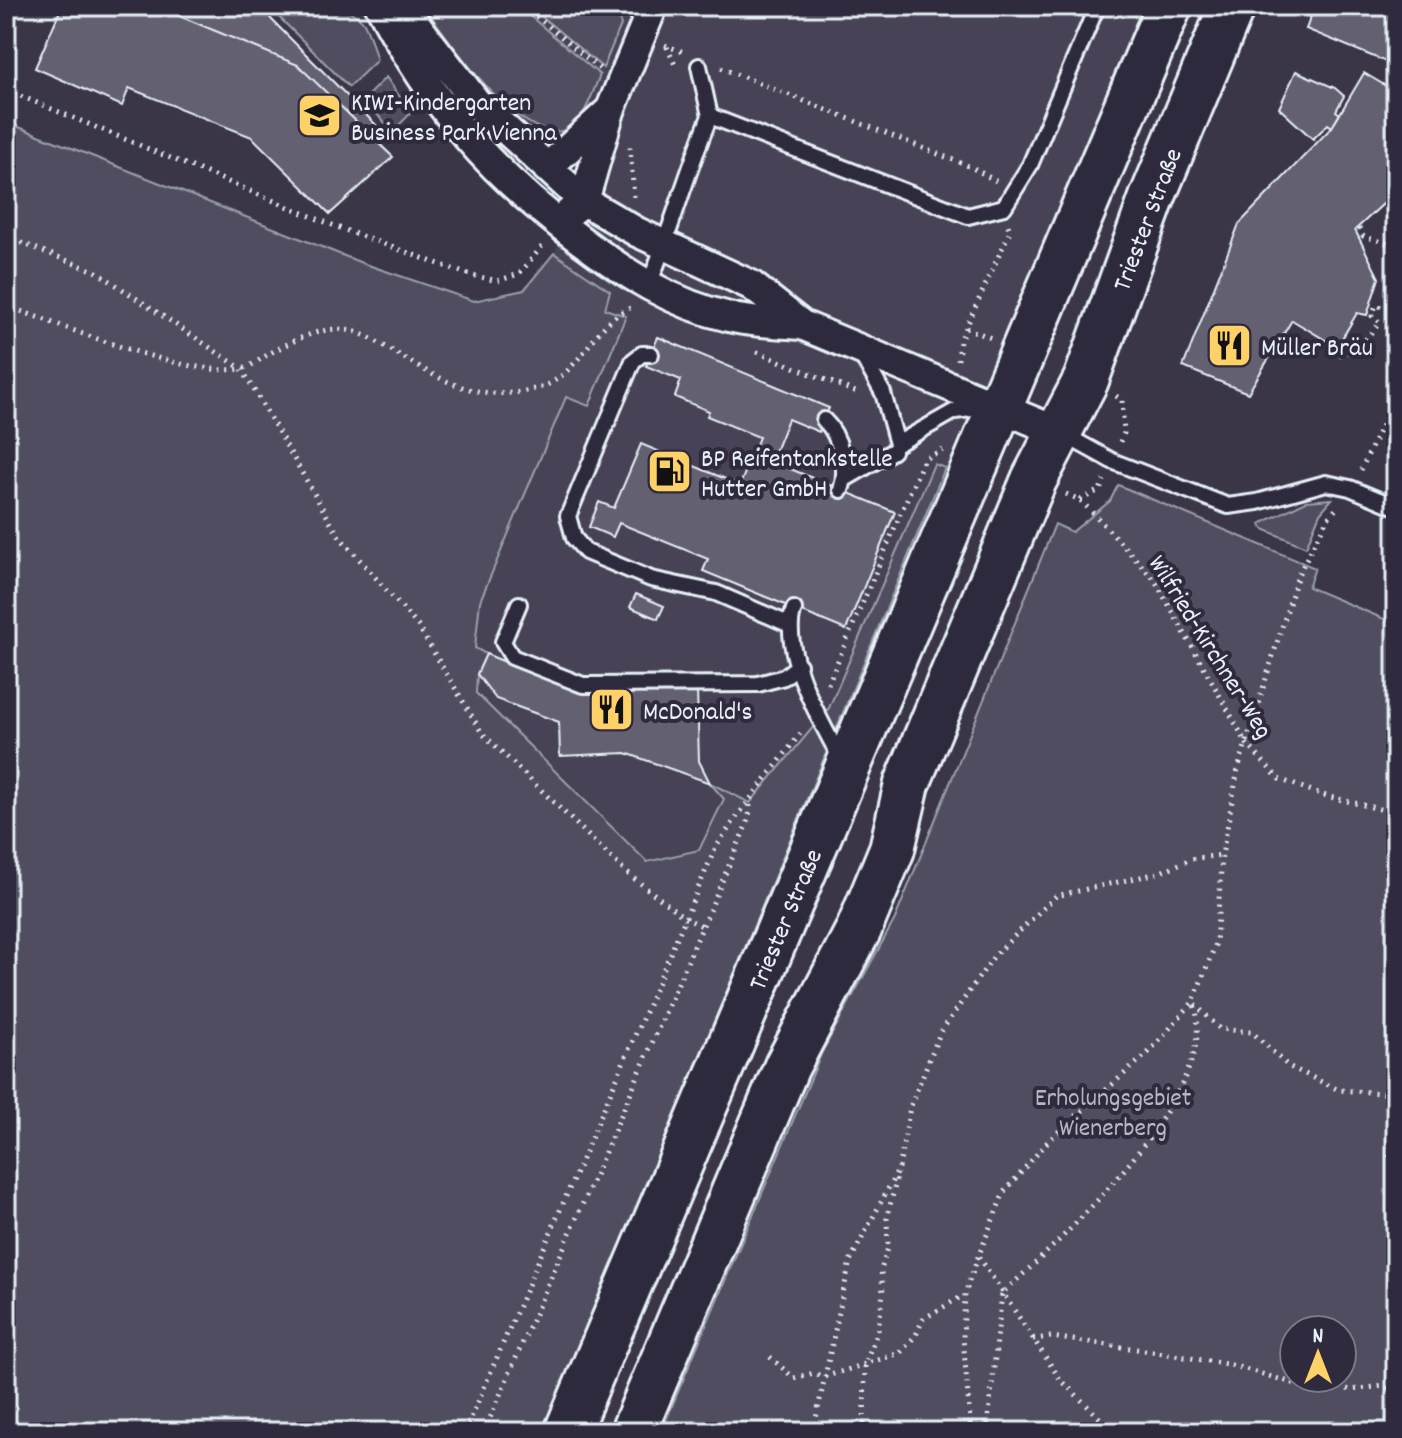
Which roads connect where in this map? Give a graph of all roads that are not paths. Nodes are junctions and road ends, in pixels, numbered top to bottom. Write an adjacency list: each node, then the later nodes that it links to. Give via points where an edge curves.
1 (380, 6): 12 (street, via 453,122 522,197)
2 (398, 6): 10 (street, via 476,102)
3 (1097, 6): 9 (lane, via 1030,165 1004,207 968,216)
4 (1169, 6): 18 (main road, Triester Straße)
5 (1232, 6): 20 (main road, Triester Straße, via 1152,198 1086,380)
6 (643, 19): 8 (street)
7 (702, 62): 9 (lane)
8 (610, 111): 10 (street); 11 (street)
9 (710, 116): 13 (lane)
10 (547, 168): 11 (street)
11 (584, 201): 12 (street); 13 (street)
12 (557, 223): 14 (street)
13 (665, 246): 14 (lane); 15 (street, via 751,285)
14 (644, 295): 15 (street, via 729,317)
15 (802, 325): 16 (street)
16 (857, 348): 18 (street); 21 (lane, via 883,393)
17 (651, 354): 25 (lane, via 633,361 568,516 574,538 586,552 651,579 716,593)
18 (1000, 406): 20 (street); 21 (lane, via 955,411); 27 (main road, Triester Straße)
19 (824, 420): 21 (lane, via 836,431 843,484)
20 (1059, 432): 22 (lane, via 1112,461 1228,506 1326,483); 29 (main road, Triester Straße, via 907,784 892,849 859,929 787,1066)
21 (895, 448)
22 (1396, 507)
23 (519, 604): 26 (lane, via 503,642 512,657 583,685 758,684 784,677)
24 (794, 609): 25 (lane)
25 (788, 624): 26 (lane)
26 (799, 665): 27 (lane, via 815,713)
27 (847, 770): 28 (main road, Triester Straße)
28 (567, 1432)
29 (633, 1432)

